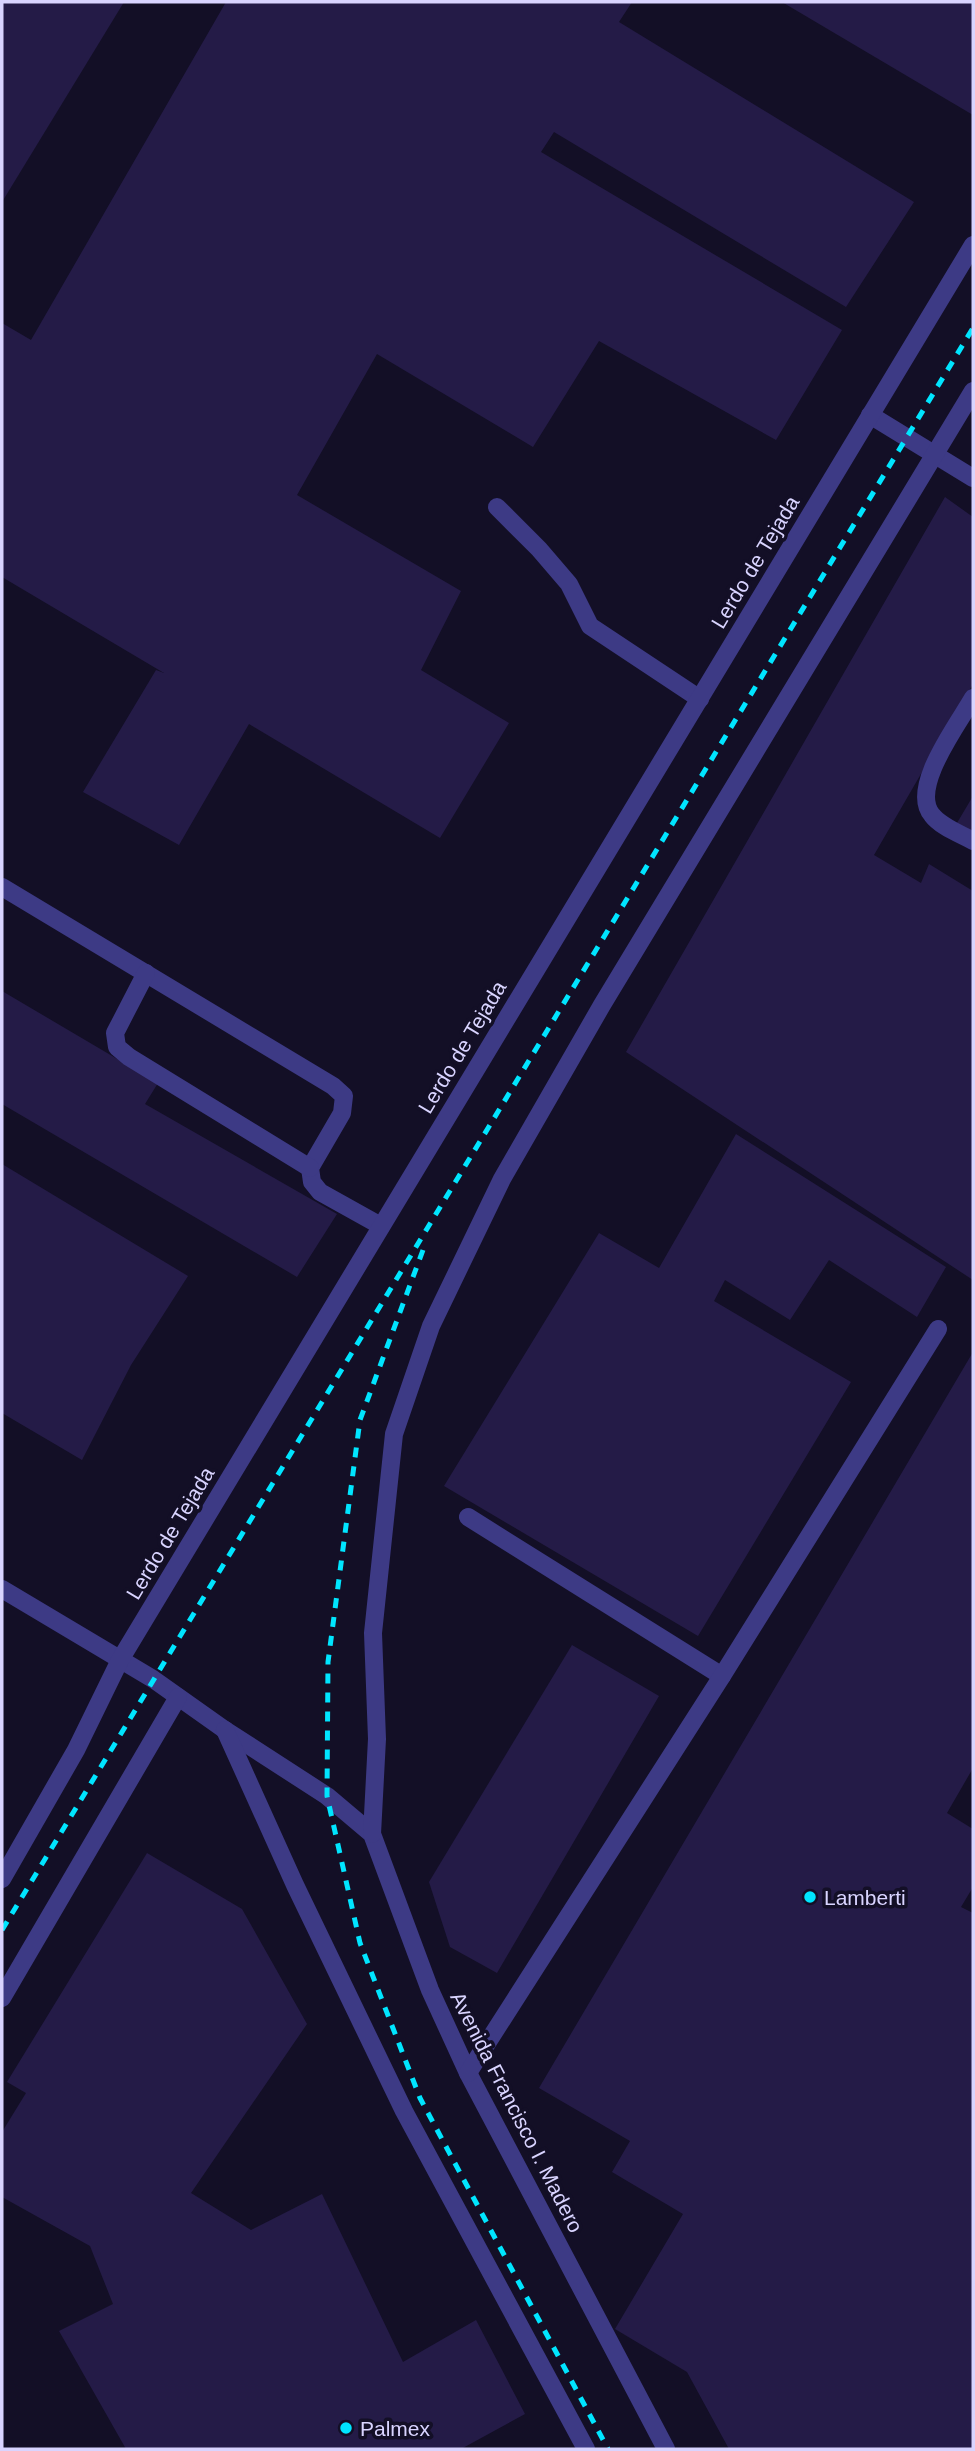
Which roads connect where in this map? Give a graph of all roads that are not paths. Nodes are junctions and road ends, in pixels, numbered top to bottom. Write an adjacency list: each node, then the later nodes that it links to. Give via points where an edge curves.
1 (973, 245): 3 (street, Lerdo de Tejada)
2 (973, 391): 4 (street)
3 (870, 415): 4 (street); 8 (street, Lerdo de Tejada)
4 (934, 454): 5 (street); 21 (street, via 575,1051 502,1179 430,1326 394,1434 373,1633 377,1739)
5 (973, 478)
6 (497, 507): 8 (street, via 569,584 590,626)
7 (973, 698): 9 (street, via 936,762 925,801 932,816)
8 (699, 699): 13 (street, Lerdo de Tejada)
9 (973, 842)
10 (2, 887): 11 (street)
11 (145, 973): 12 (street, via 115,1033 117,1047); 12 (street, via 344,1096 342,1112)
12 (310, 1168): 13 (street, via 312,1182 320,1192)
13 (381, 1226): 17 (street, Lerdo de Tejada)
14 (938, 1329): 18 (street)
15 (468, 1517): 18 (street)
16 (2, 1589): 17 (street, Avenida Francisco I. Madero)
17 (120, 1660): 19 (street, Avenida Francisco I. Madero); 22 (street, Lerdo de Tejada, via 76,1751)
18 (722, 1676): 24 (street)
19 (178, 1697): 20 (street, Avenida Francisco I. Madero); 23 (street)
20 (225, 1730): 21 (street, Avenida Francisco I. Madero, via 327,1796); 25 (street, via 404,2111)
21 (372, 1834): 24 (street, Avenida Francisco I. Madero, via 430,1990)
22 (2, 1879)
23 (2, 1998)
24 (468, 2073): 26 (street, Avenida Francisco I. Madero)
25 (586, 2449)
26 (666, 2449)

